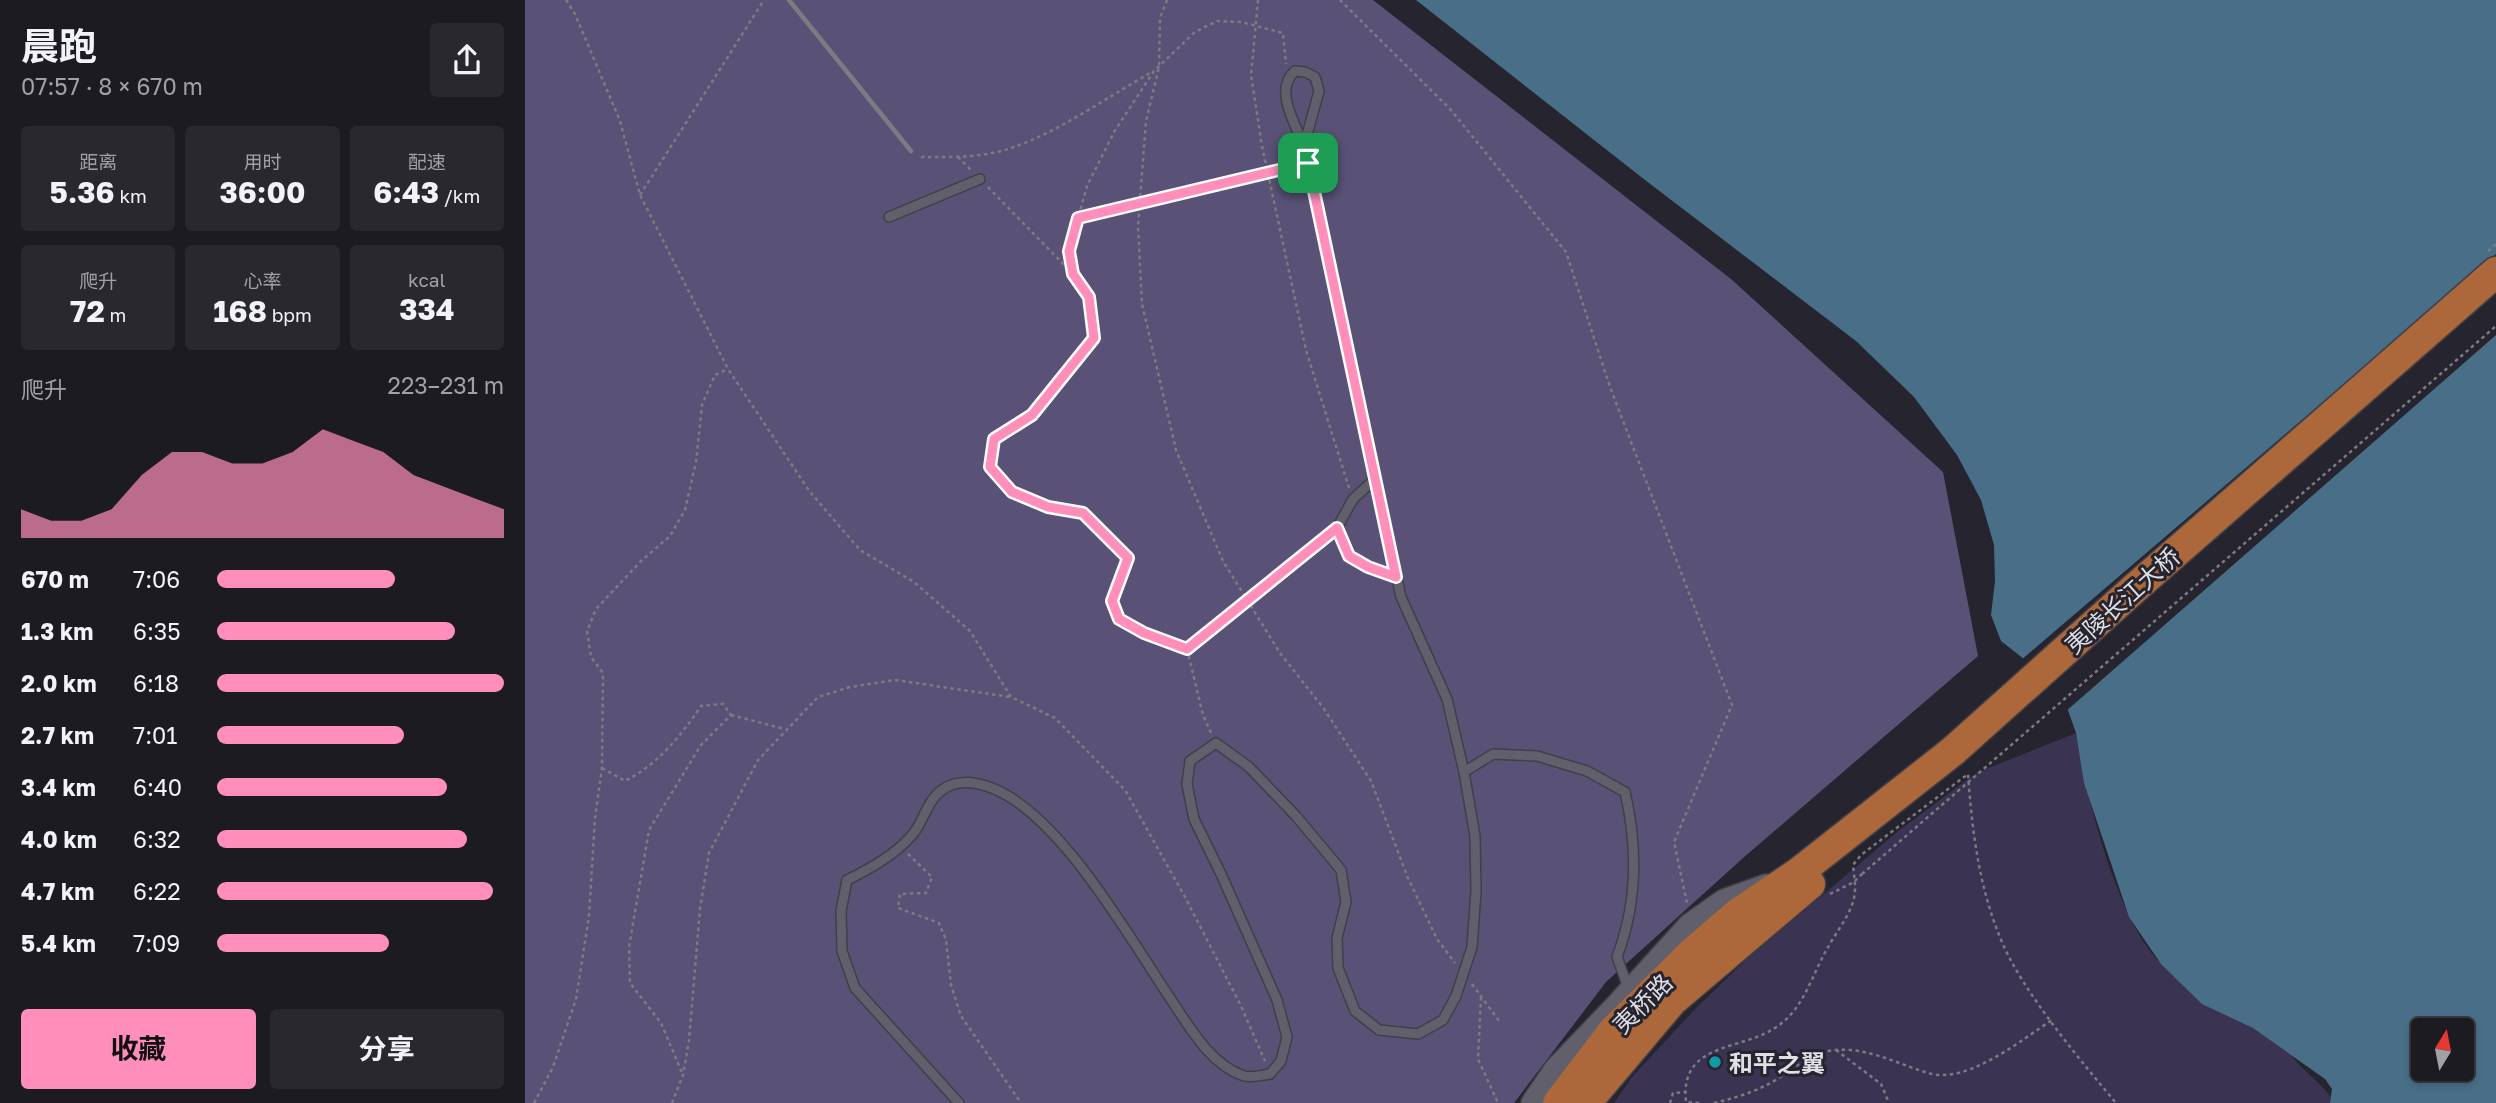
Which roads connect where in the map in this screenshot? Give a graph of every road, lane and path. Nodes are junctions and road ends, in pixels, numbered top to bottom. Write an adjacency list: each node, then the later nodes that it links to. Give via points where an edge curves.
1 (566, 0): 15 (path, via 620,121)
2 (764, 0): 15 (path)
3 (1167, 0): 7 (path, via 1160,18)
4 (1258, 0): 6 (path)
5 (1341, 0): 37 (path, via 1451,110 1566,253 1610,387 1732,705 1674,842)
6 (1255, 26): 7 (path, via 1217,21 1195,32); 9 (path, via 1283,33); 24 (path, via 1251,75 1262,146 1306,351)
7 (1159, 67): 8 (path); 39 (path, via 1146,121 1137,226 1142,304 1175,450 1223,561 1280,653 1371,781 1437,939)
8 (1154, 71): 12 (path, via 1050,132 1010,149); 17 (path, via 1114,132 1087,186)
9 (1287, 78): 10 (lane, via 1284,92); 10 (lane, via 1294,71 1305,72 1315,77 1319,91)
10 (1304, 146): 13 (lane)
11 (921, 157): 12 (path)
12 (958, 157): 14 (path)
13 (1308, 163): 17 (path, bridge); 23 (lane)
14 (979, 179): 16 (lane); 19 (path)
15 (640, 195): 22 (path)
16 (890, 217)
17 (1078, 218): 19 (path, via 1069,251)
18 (2496, 272): 35 (highway, 夷陵长江大桥, via 1953,751)
19 (1073, 274): 27 (path, via 1089,297 1094,338 1032,415 994,439 990,467 1012,492 1048,507 1083,513 1128,558 1112,601 1119,619)
20 (2496, 296): 38 (highway, 夷陵长江大桥, via 2384,387 2117,621)
21 (2496, 326): 36 (path, bridge)
22 (728, 369): 28 (path, via 810,492 860,550 914,582 970,631); 32 (path, via 715,375 702,405 685,510 670,536 596,609 587,631 591,657 603,673)
23 (1374, 480): 24 (lane); 26 (lane)
24 (1353, 499): 25 (lane)
25 (1337, 528): 26 (lane, via 1349,556); 27 (path, bridge)
26 (1396, 577): 33 (lane, via 1447,699)
27 (1187, 649): 31 (path, via 1203,715)
28 (1011, 697): 30 (path, via 895,680 861,685 818,697); 46 (path, via 1055,718 1125,790 1185,897)
29 (731, 715): 30 (path); 32 (path, via 723,704 701,706 685,730 646,770 625,781); 45 (path, via 701,745 649,830 629,947 630,983 661,1023)
30 (787, 730): 45 (path, via 758,760 709,853)
31 (1216, 743): 39 (lane, via 1249,767 1341,870 1346,902 1337,938 1338,968 1355,1012 1379,1030 1418,1034 1443,1020); 46 (lane, via 1190,761 1187,784 1193,819 1277,1000 1287,1037 1281,1061)
32 (602, 768): 48 (path, via 589,916 576,999 553,1067)
33 (1464, 772): 39 (lane, via 1475,836 1476,891 1472,947); 40 (lane, via 1493,754 1537,756 1587,771 1625,792 1634,886 1628,927 1617,957)
34 (898, 847): 46 (lane, via 915,831 933,796 952,784 978,782 1005,793 1065,849 1199,1041 1246,1077); 50 (lane, via 847,880 841,911 842,951 855,988); 51 (path, via 932,877 926,894 900,894 898,908 939,923 961,1016)
35 (1798, 873): 37 (street, via 1724,901); 38 (highway, 夷陵长江大桥)
36 (1862, 874)
37 (1690, 925): 40 (street)
38 (1744, 925): 54 (highway, 夷桥路, via 1694,951 1613,1031); 55 (highway, 夷桥路)
39 (1463, 974): 41 (path)
40 (1626, 996): 53 (street, via 1556,1069)
41 (1481, 997): 43 (path); 52 (path, via 1478,1059)
42 (2052, 1020): 44 (path, via 1982,1065 1955,1074 1930,1074 1884,1057); 47 (path, via 2010,959 1996,926 1977,854 1968,774 1853,865 1856,890 1852,905 1793,1012 1782,1024 1750,1041 1707,1054 1693,1065); 60 (path)
43 (1499, 1021)
44 (1836, 1050): 58 (path, via 1817,1053 1740,1097); 59 (path, via 1881,1084)
45 (683, 1074): 49 (path)
46 (1271, 1074)
47 (1685, 1092): 56 (path, via 1673,1093); 57 (path, via 1686,1102)
48 (534, 1103)
49 (672, 1103)
50 (959, 1103)
51 (1021, 1103)
52 (1498, 1103)
53 (1533, 1103)
54 (1558, 1103)
55 (1586, 1103)
56 (1671, 1103)
57 (1699, 1103)
58 (1714, 1103)
59 (1889, 1103)
60 (2116, 1103)

